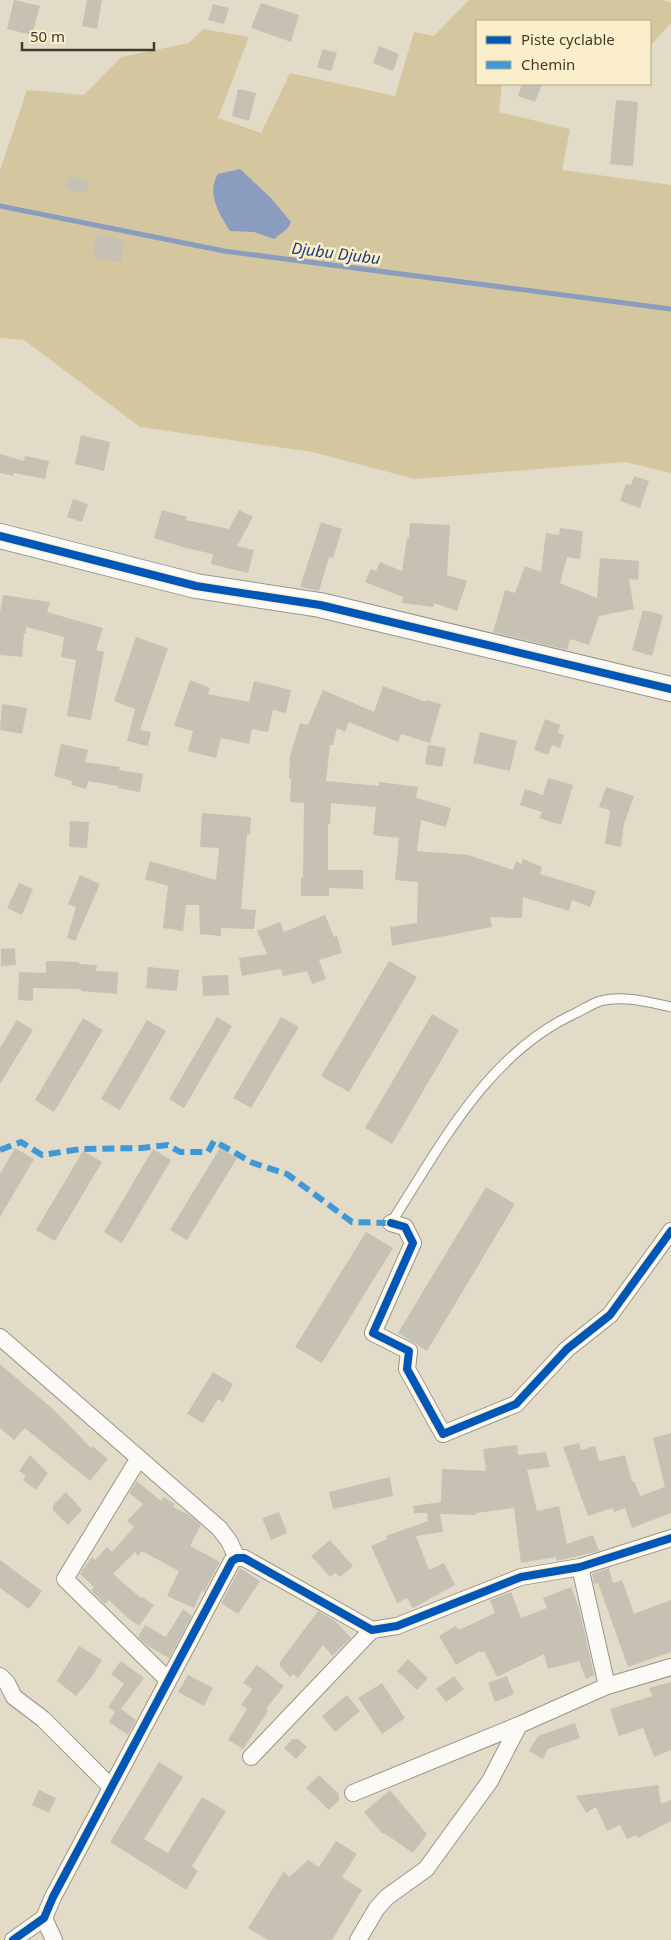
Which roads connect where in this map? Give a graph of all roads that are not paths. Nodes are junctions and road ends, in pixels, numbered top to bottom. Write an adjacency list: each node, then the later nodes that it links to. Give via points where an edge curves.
1 (0, 536): 2 (street, via 196,586 320,605)
2 (671, 690)
3 (671, 1007): 4 (lane, via 636,999 600,1001 564,1018 534,1038 487,1081 460,1115)
4 (392, 1224): 5 (street, via 405,1227 413,1243 373,1333 409,1351 407,1370 443,1434 516,1404 567,1349 610,1315)
5 (671, 1231)
6 (0, 1337): 7 (street)
7 (139, 1458): 9 (street, via 219,1528); 14 (street, via 65,1578)
8 (671, 1538): 10 (street)
9 (237, 1558): 11 (street, via 244,1558); 14 (street, via 232,1561)
10 (580, 1567): 11 (street, via 521,1578 397,1626); 15 (street)
11 (372, 1630): 17 (street)
12 (671, 1667): 15 (street)
13 (0, 1676): 18 (street, via 14,1697 44,1719)
14 (168, 1680): 18 (street)
15 (607, 1686): 16 (street)
16 (519, 1725): 19 (street); 23 (street, via 490,1781 426,1869 377,1908)
17 (251, 1757)
18 (111, 1787): 20 (street)
19 (353, 1793)
20 (44, 1918): 21 (street); 22 (street)
21 (12, 1940)
22 (54, 1940)
23 (358, 1940)

